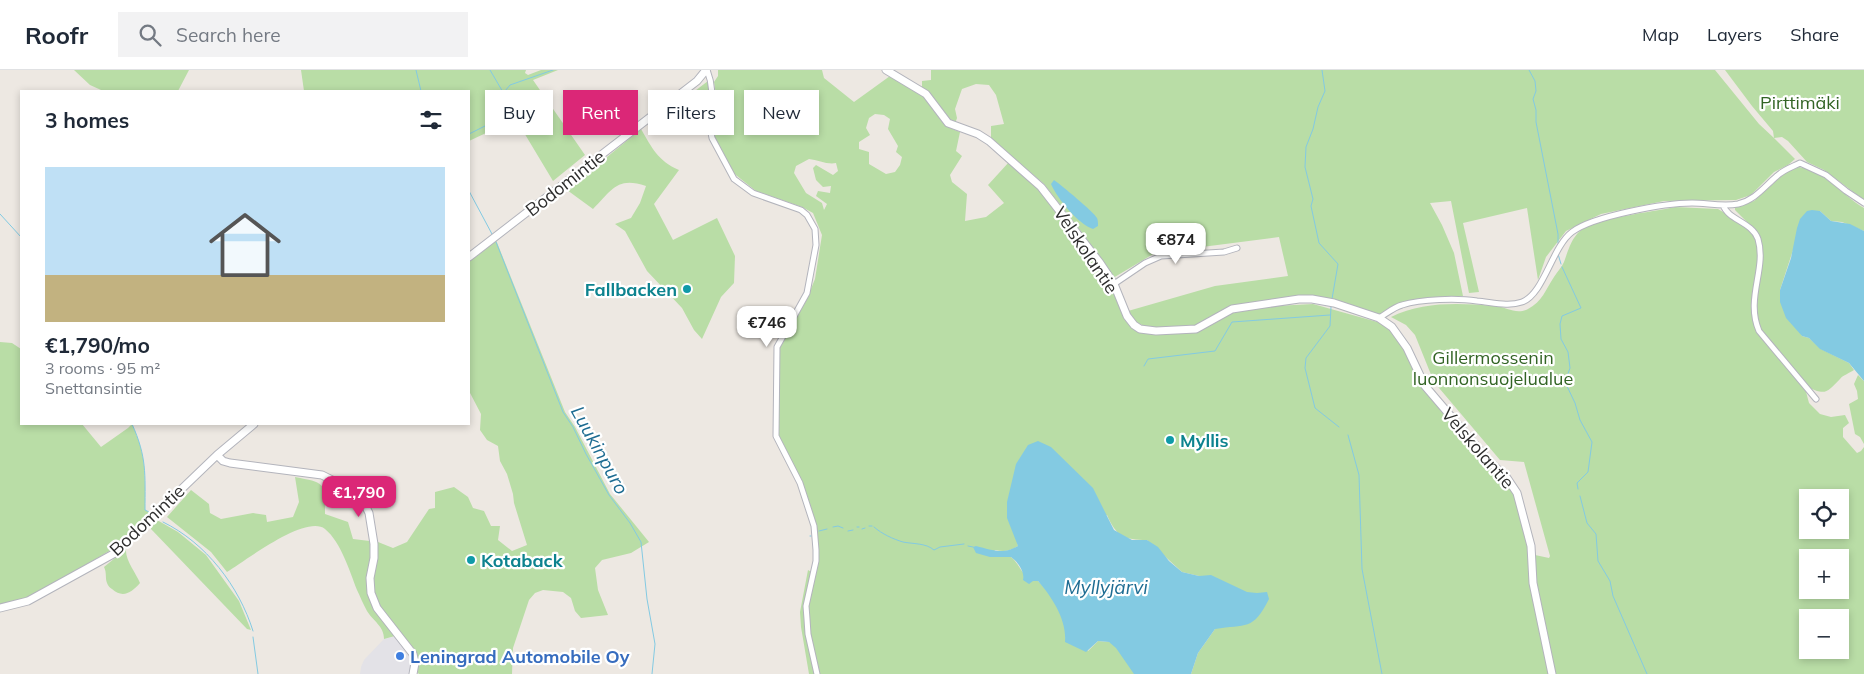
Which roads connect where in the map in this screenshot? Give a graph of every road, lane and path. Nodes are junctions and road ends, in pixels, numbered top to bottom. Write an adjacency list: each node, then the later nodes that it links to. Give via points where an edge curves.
1 (707, 70): 6 (street, Bodomintie); 14 (street, via 713,93 710,131 734,178 753,193 802,210 815,229 816,245 807,293 777,347 776,436 800,483 814,526 816,561 806,606)
2 (886, 70): 7 (street, Velskolantie, via 926,94 948,123 990,141 1040,186 1081,236)
3 (1864, 204): 4 (street, via 1826,175 1800,163 1783,171 1757,196 1736,205)
4 (1723, 205): 8 (street, via 1662,205 1585,225 1572,232 1555,253 1537,288 1521,302 1459,299 1416,302 1401,305); 9 (street, via 1725,210 1749,226 1758,242 1760,261 1754,296 1759,331)
5 (1237, 248): 7 (street, via 1224,252 1162,256 1145,263)
6 (470, 256)
7 (1114, 284): 8 (street, Velskolantie, via 1130,321 1146,330 1196,329 1232,309 1299,299 1334,303)
8 (1379, 318): 15 (street, Velskolantie, via 1400,336 1425,386 1517,493 1531,546 1533,583)
9 (1816, 399)
10 (253, 425): 11 (street, Bodomintie)
11 (217, 455): 12 (street, Bodomintie, via 111,556 28,601); 13 (street, via 230,463 322,475 363,501 369,513 374,544 371,593 377,608 413,654)
12 (0, 608)
13 (413, 674)
14 (817, 674)
15 (1552, 674)

